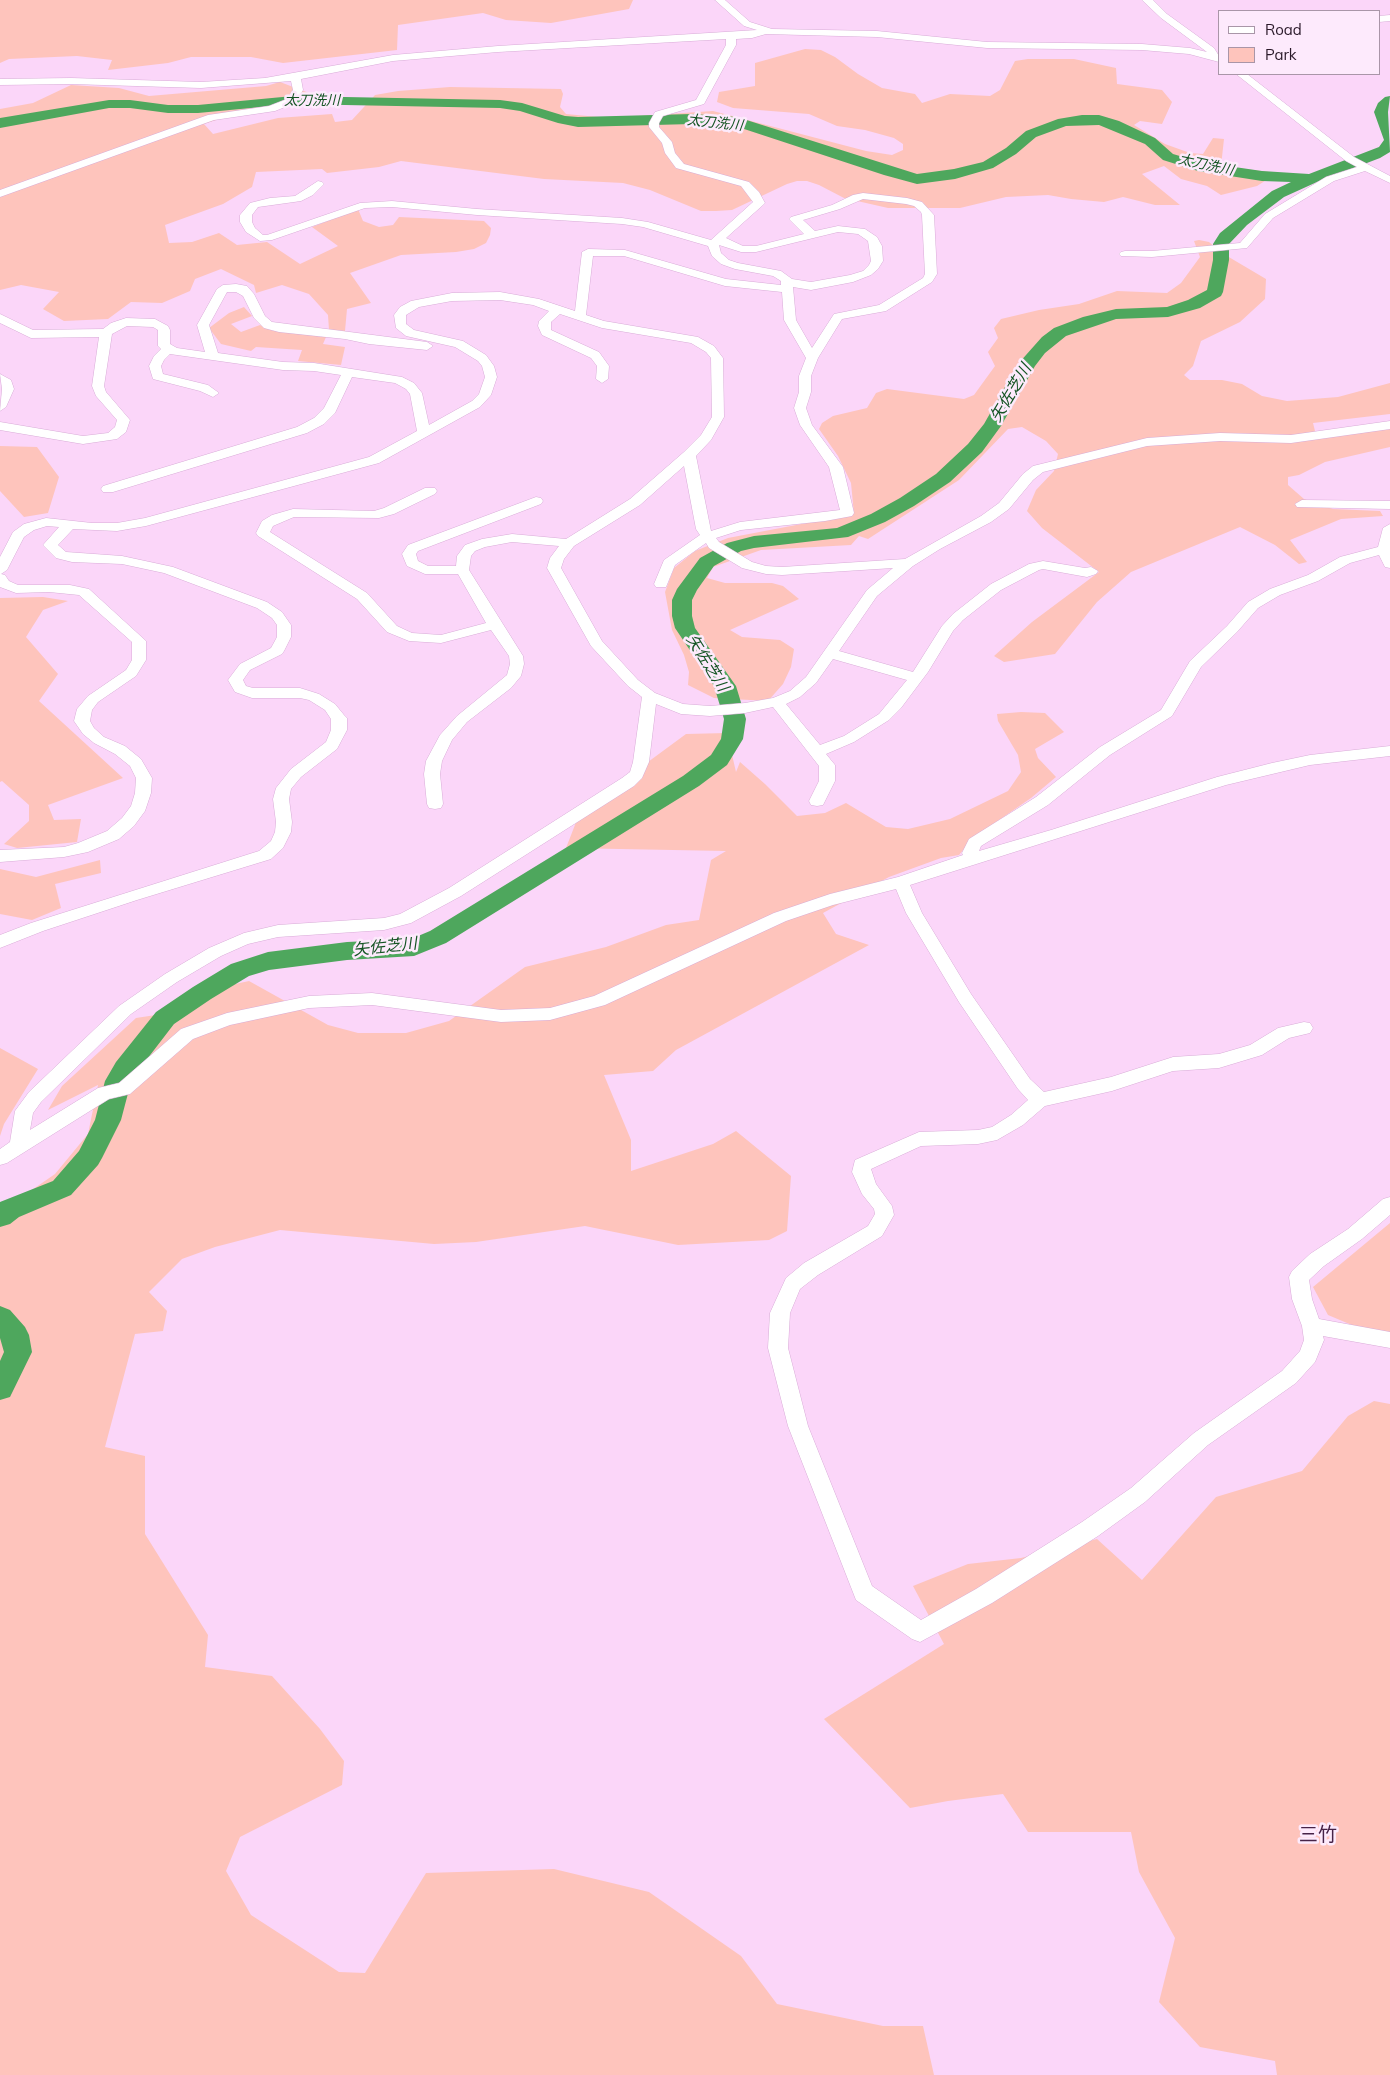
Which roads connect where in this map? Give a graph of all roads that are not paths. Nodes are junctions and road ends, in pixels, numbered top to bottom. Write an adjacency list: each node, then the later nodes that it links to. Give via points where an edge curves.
1 (720, 0): 3 (street, via 747,24)
2 (1148, 0): 5 (street)
3 (765, 31): 4 (street); 5 (street, via 877,34 987,45 1142,47 1190,51)
4 (731, 37): 7 (street, via 454,52 372,61); 14 (street, via 731,45 700,102 668,111 656,119 654,127 668,142 670,153 680,166 737,180 756,196 758,206)
5 (1217, 58)
6 (1242, 75): 9 (street)
7 (295, 77): 8 (street, via 201,85); 12 (street, via 298,90 292,101 271,109 212,117)
8 (0, 82)
9 (1363, 167): 10 (street); 15 (street, via 1330,179 1269,216 1243,246)
10 (1390, 180)
11 (318, 184): 14 (street, via 297,199 254,205 246,215 250,230 260,238 268,238 364,205 392,204 622,221)
12 (0, 194)
13 (812, 235): 14 (street, via 756,249 741,249); 18 (street, via 838,229 861,231 873,239 877,256 874,267 853,278); 26 (street, via 795,219 863,196 918,204 928,215 931,269 928,280 890,304 838,318)
14 (716, 242): 18 (street, via 716,254 725,262 777,273)
15 (1125, 254)
16 (207, 288): 17 (street)
17 (224, 289): 24 (street, via 243,289 260,318 279,328); 25 (street, via 203,325)
18 (788, 290): 20 (street, via 706,278 625,253 588,252); 26 (street, via 790,320)
19 (557, 310): 20 (street); 24 (street, via 500,296 472,296 415,304 400,315 400,325 410,333 446,340); 29 (street, via 545,321 546,332 595,355 603,366)
20 (580, 317): 35 (street, via 624,329 694,340 710,349 717,358 718,417 706,437)
21 (0, 318): 22 (street, via 31,334)
22 (106, 332): 23 (street, via 126,322 155,323 164,330 164,346); 33 (street, via 98,386 100,393 124,420 121,429 112,436 83,440)
23 (168, 349): 25 (street); 30 (street, via 155,366 157,376)
24 (469, 350): 34 (street, via 488,366 491,377 485,395 476,404)
25 (212, 357): 27 (street)
26 (812, 358): 43 (street, via 805,376 806,392 800,408 806,426 836,467 847,512 740,526)
27 (348, 373): 34 (street, via 398,380 410,386 416,393); 36 (street, via 330,410 319,421 302,430)
28 (0, 378): 31 (street, via 7,383 8,389)
29 (602, 379)
30 (213, 393)
31 (0, 408)
32 (1390, 425): 46 (street, via 1291,439 1220,437 1147,442 1055,463 1038,468 1004,506 986,519)
33 (0, 426)
34 (424, 433): 41 (street, via 374,460 146,522 117,526)
35 (689, 454): 43 (street, via 703,529); 44 (street, via 635,502)
36 (108, 489)
37 (430, 490): 52 (street, via 374,515 293,513 267,524 264,533 362,596 392,629 409,637 441,639)
38 (536, 501): 48 (street, via 413,548 409,554 412,563 425,570)
39 (1302, 504): 40 (street)
40 (1390, 505)
41 (69, 525): 47 (street, via 46,522 29,527 18,535); 64 (street, via 50,545 61,555 122,560 168,570 262,605 277,615 284,625 284,637 277,651 245,667 234,680 240,689 252,692 300,693 314,697 330,707 339,718 339,730 332,745 296,773 284,788 281,798 283,832 277,844 265,855 131,896)
42 (1390, 528): 45 (street)
43 (710, 540): 46 (street, via 732,558 747,566 766,570); 51 (street, via 669,563)
44 (569, 543): 48 (street, via 512,538 482,543 470,548 464,556); 55 (street, via 557,558 554,568 596,643 633,683)
45 (1387, 557): 62 (street, via 1345,560 1253,605 1195,664 1167,713 1105,751 1042,801 975,843 970,853)
46 (908, 563): 53 (street, via 872,593)
47 (0, 570)
48 (462, 570): 52 (street)
49 (1092, 571): 54 (street, via 1087,573 1043,565 996,587 947,629)
50 (0, 578): 61 (street, via 16,590 49,588 84,592 139,641 139,660 131,673 93,699 85,709 82,721 99,740 120,750 136,763 144,778 139,807 113,835 64,852)
51 (661, 584)
52 (495, 625): 60 (street, via 516,656 514,676 462,718 445,738 434,761 432,774)
53 (829, 653): 54 (street); 56 (street, via 811,680 795,694)
54 (916, 678): 58 (street, via 884,717 849,739)
55 (650, 696): 56 (street, via 681,708 710,711); 67 (street, via 641,762 637,774 628,782 455,892 405,919 384,924 278,930 244,939 216,952 125,1010 35,1097 24,1111)
56 (777, 702): 58 (street)
57 (1390, 751): 62 (street, via 1272,768)
58 (817, 752): 59 (street, via 827,765 827,781)
59 (818, 801)
60 (435, 804)
61 (0, 856)
62 (972, 858): 63 (street)
63 (901, 882): 66 (street, via 914,913 965,998 1024,1084); 67 (street, via 780,917 599,1001 550,1014 501,1016 372,999 309,1002 227,1019 187,1034 124,1089 104,1093)
64 (0, 942)
65 (1304, 1028): 66 (street, via 1284,1033 1256,1050 1219,1061 1173,1064 1112,1084)
66 (1040, 1100): 70 (street, via 997,1133 978,1138 919,1139 862,1165 860,1172 883,1206 885,1215 875,1232 799,1278 780,1313 778,1348 798,1426 864,1593 920,1632 984,1596 1138,1496 1201,1439 1289,1377 1308,1356 1314,1340)
67 (19, 1146): 68 (street)
68 (0, 1158)
69 (1390, 1204): 70 (street, via 1299,1276 1302,1299)
70 (1312, 1326): 71 (street)
71 (1390, 1340)

